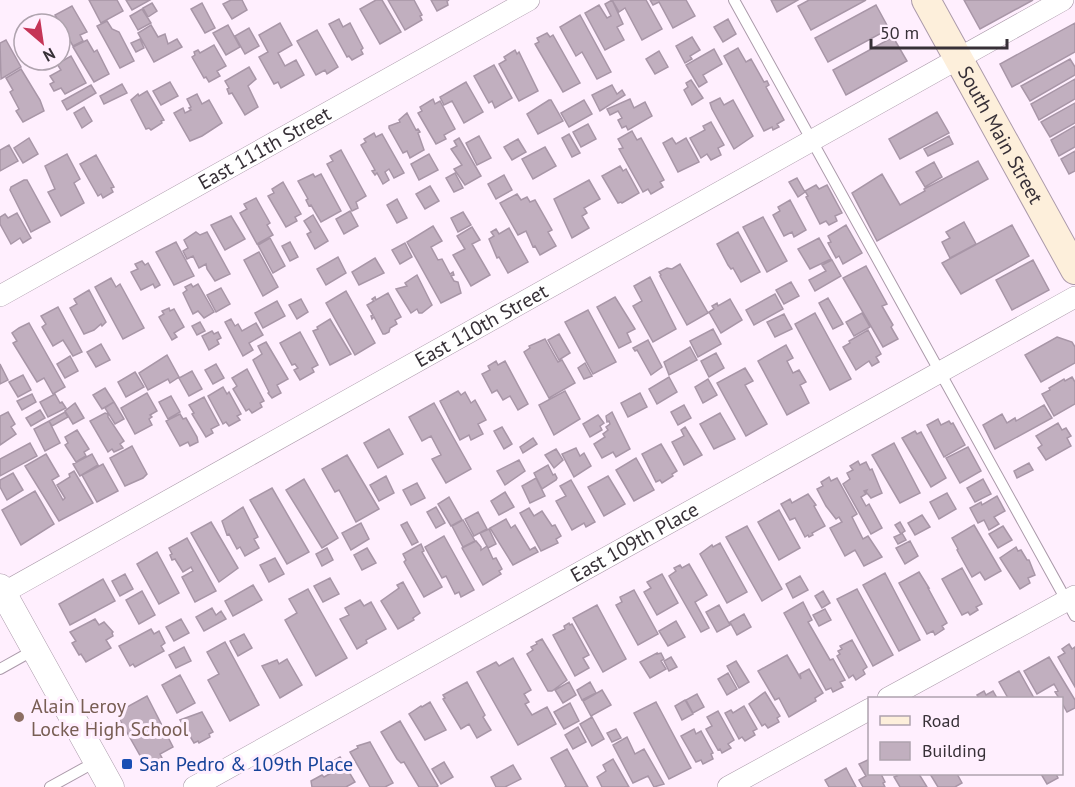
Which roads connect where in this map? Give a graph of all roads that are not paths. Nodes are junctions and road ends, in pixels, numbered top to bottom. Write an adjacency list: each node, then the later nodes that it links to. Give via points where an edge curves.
1 (529, 0): 8 (street, East 111th Street)
2 (734, 0): 6 (lane)
3 (926, 0): 5 (main road, South Main Street)
4 (1063, 0): 5 (street, East 110th Street)
5 (958, 58): 6 (street, East 110th Street); 7 (main road, South Main Street)
6 (812, 141): 10 (lane); 11 (street, East 110th Street)
7 (1075, 270)
8 (0, 296)
9 (1075, 297): 10 (street, East 109th Place)
10 (940, 372): 12 (lane); 20 (street, East 109th Place)
11 (2, 590): 13 (street)
12 (1072, 604): 15 (street)
13 (34, 650): 14 (lane); 17 (street)
14 (0, 669)
15 (892, 697)
16 (868, 710): 21 (street)
17 (97, 761): 18 (lane); 19 (street)
18 (50, 787)
19 (111, 787)
20 (194, 787)
21 (728, 787)

